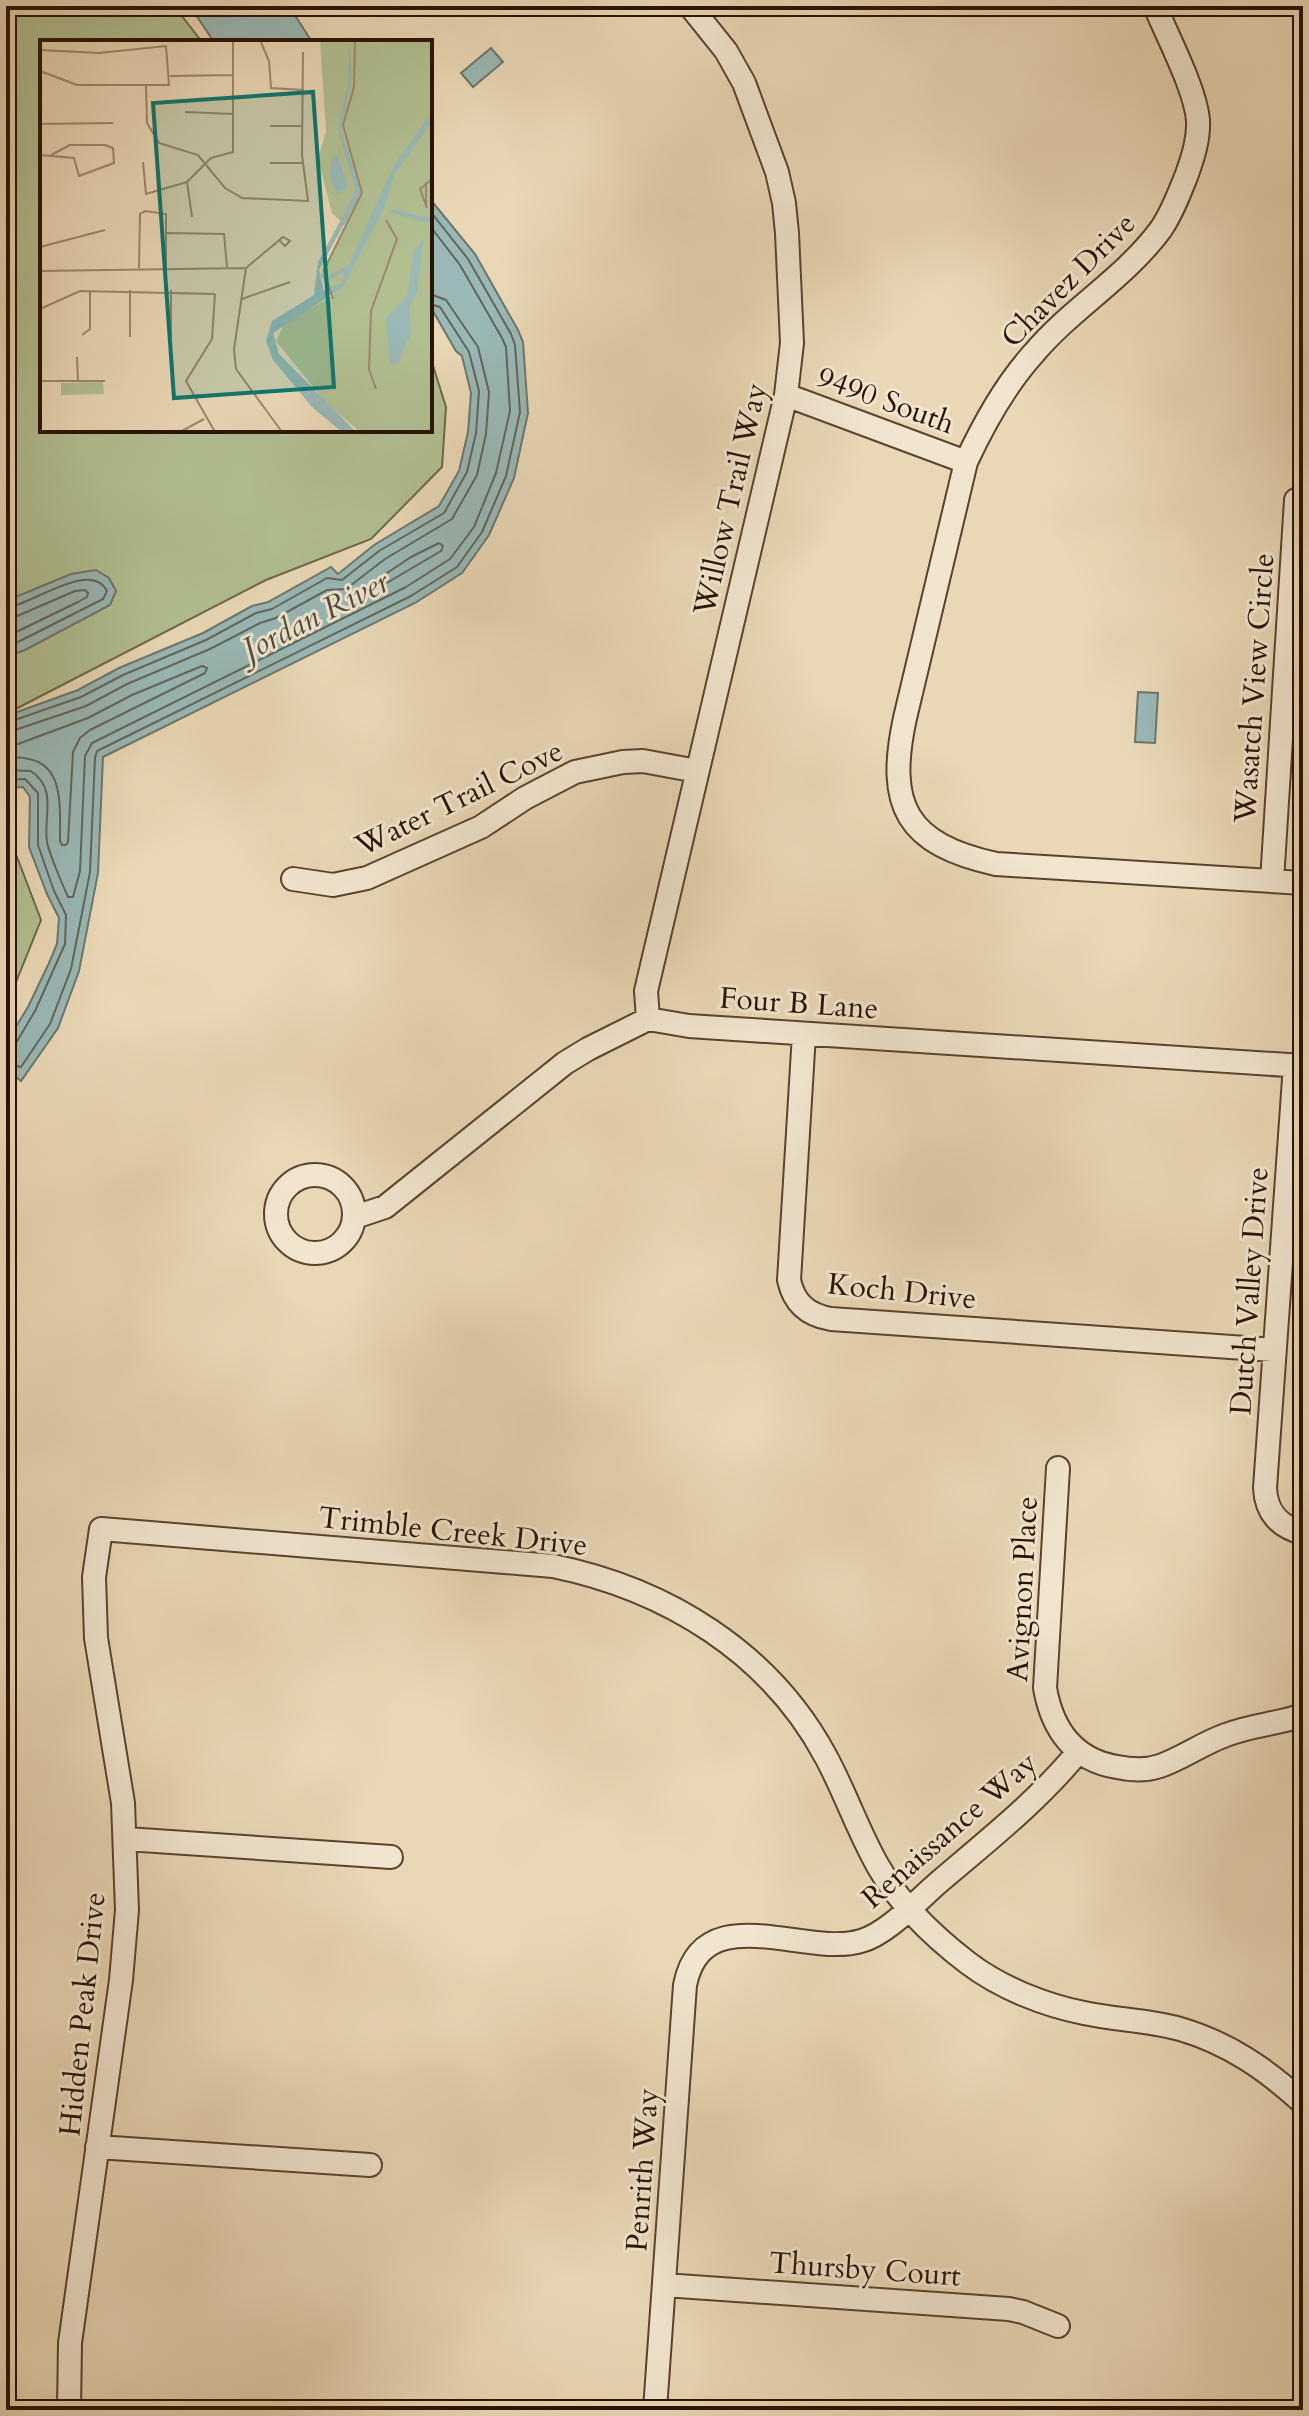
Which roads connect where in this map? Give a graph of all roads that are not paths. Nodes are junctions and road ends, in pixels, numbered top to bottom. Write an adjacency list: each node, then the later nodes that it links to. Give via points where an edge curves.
1 (690, 6): 3 (street, Willow Trail Way, via 744,83 777,172 787,233 792,327)
2 (1155, 6): 4 (street, Chavez Drive, via 1198,120 1193,157 1180,191 1162,227 1137,258 1034,352 995,406)
3 (786, 395): 4 (street, 9490 South); 6 (street, Willow Trail Way)
4 (966, 462): 8 (street, Chavez Drive, via 899,745 903,803 914,827 952,851 996,864)
5 (1296, 500): 8 (street, Wasatch View Circle)
6 (697, 771): 7 (street, Water Trail Cove, via 643,761 575,772 481,827 367,878 333,885); 10 (street, Willow Trail Way, via 646,991)
7 (293, 879)
8 (1272, 881): 9 (street)
9 (1303, 883)
10 (648, 1019): 11 (street, Four B Lane); 13 (street, via 565,1063 385,1207)
11 (804, 1034): 12 (street, Four B Lane); 14 (street, Koch Drive, via 789,1280 793,1296 805,1309 831,1319)
12 (1299, 1066): 14 (street, Dutch Valley Drive)
13 (355, 1217)
14 (1274, 1350): 17 (street, Dutch Valley Drive, via 1267,1504 1275,1518)
15 (1058, 1468): 19 (street, Avignon Place, via 1045,1688 1052,1716)
16 (101, 1529): 20 (street, Hidden Peak Drive, via 94,1577 96,1638); 22 (street, Trimble Creek Drive, via 553,1566 643,1592 724,1639 791,1704 826,1756 879,1868)
17 (1303, 1533)
18 (1303, 1715): 19 (street, via 1228,1734 1150,1768 1111,1766)
19 (1078, 1752): 22 (street, Renaissance Way, via 1048,1787)
20 (126, 1839): 21 (street); 25 (street, Hidden Peak Drive, via 124,1947)
21 (391, 1857)
22 (910, 1908): 23 (street, Renaissance Way, via 862,1941 739,1935); 24 (street, Trimble Creek Drive, via 953,1951 1007,1986 1074,2011 1200,2036 1248,2059)
23 (711, 1943): 27 (street, Penrith Way, via 693,1961 685,1985)
24 (1303, 2103)
25 (97, 2147): 26 (street); 29 (street, Hidden Peak Drive, via 70,2343)
26 (370, 2165)
27 (664, 2285): 28 (street, Thursby Court, via 1009,2309); 30 (street, Penrith Way)
28 (1058, 2326)
29 (69, 2410)
30 (655, 2410)

